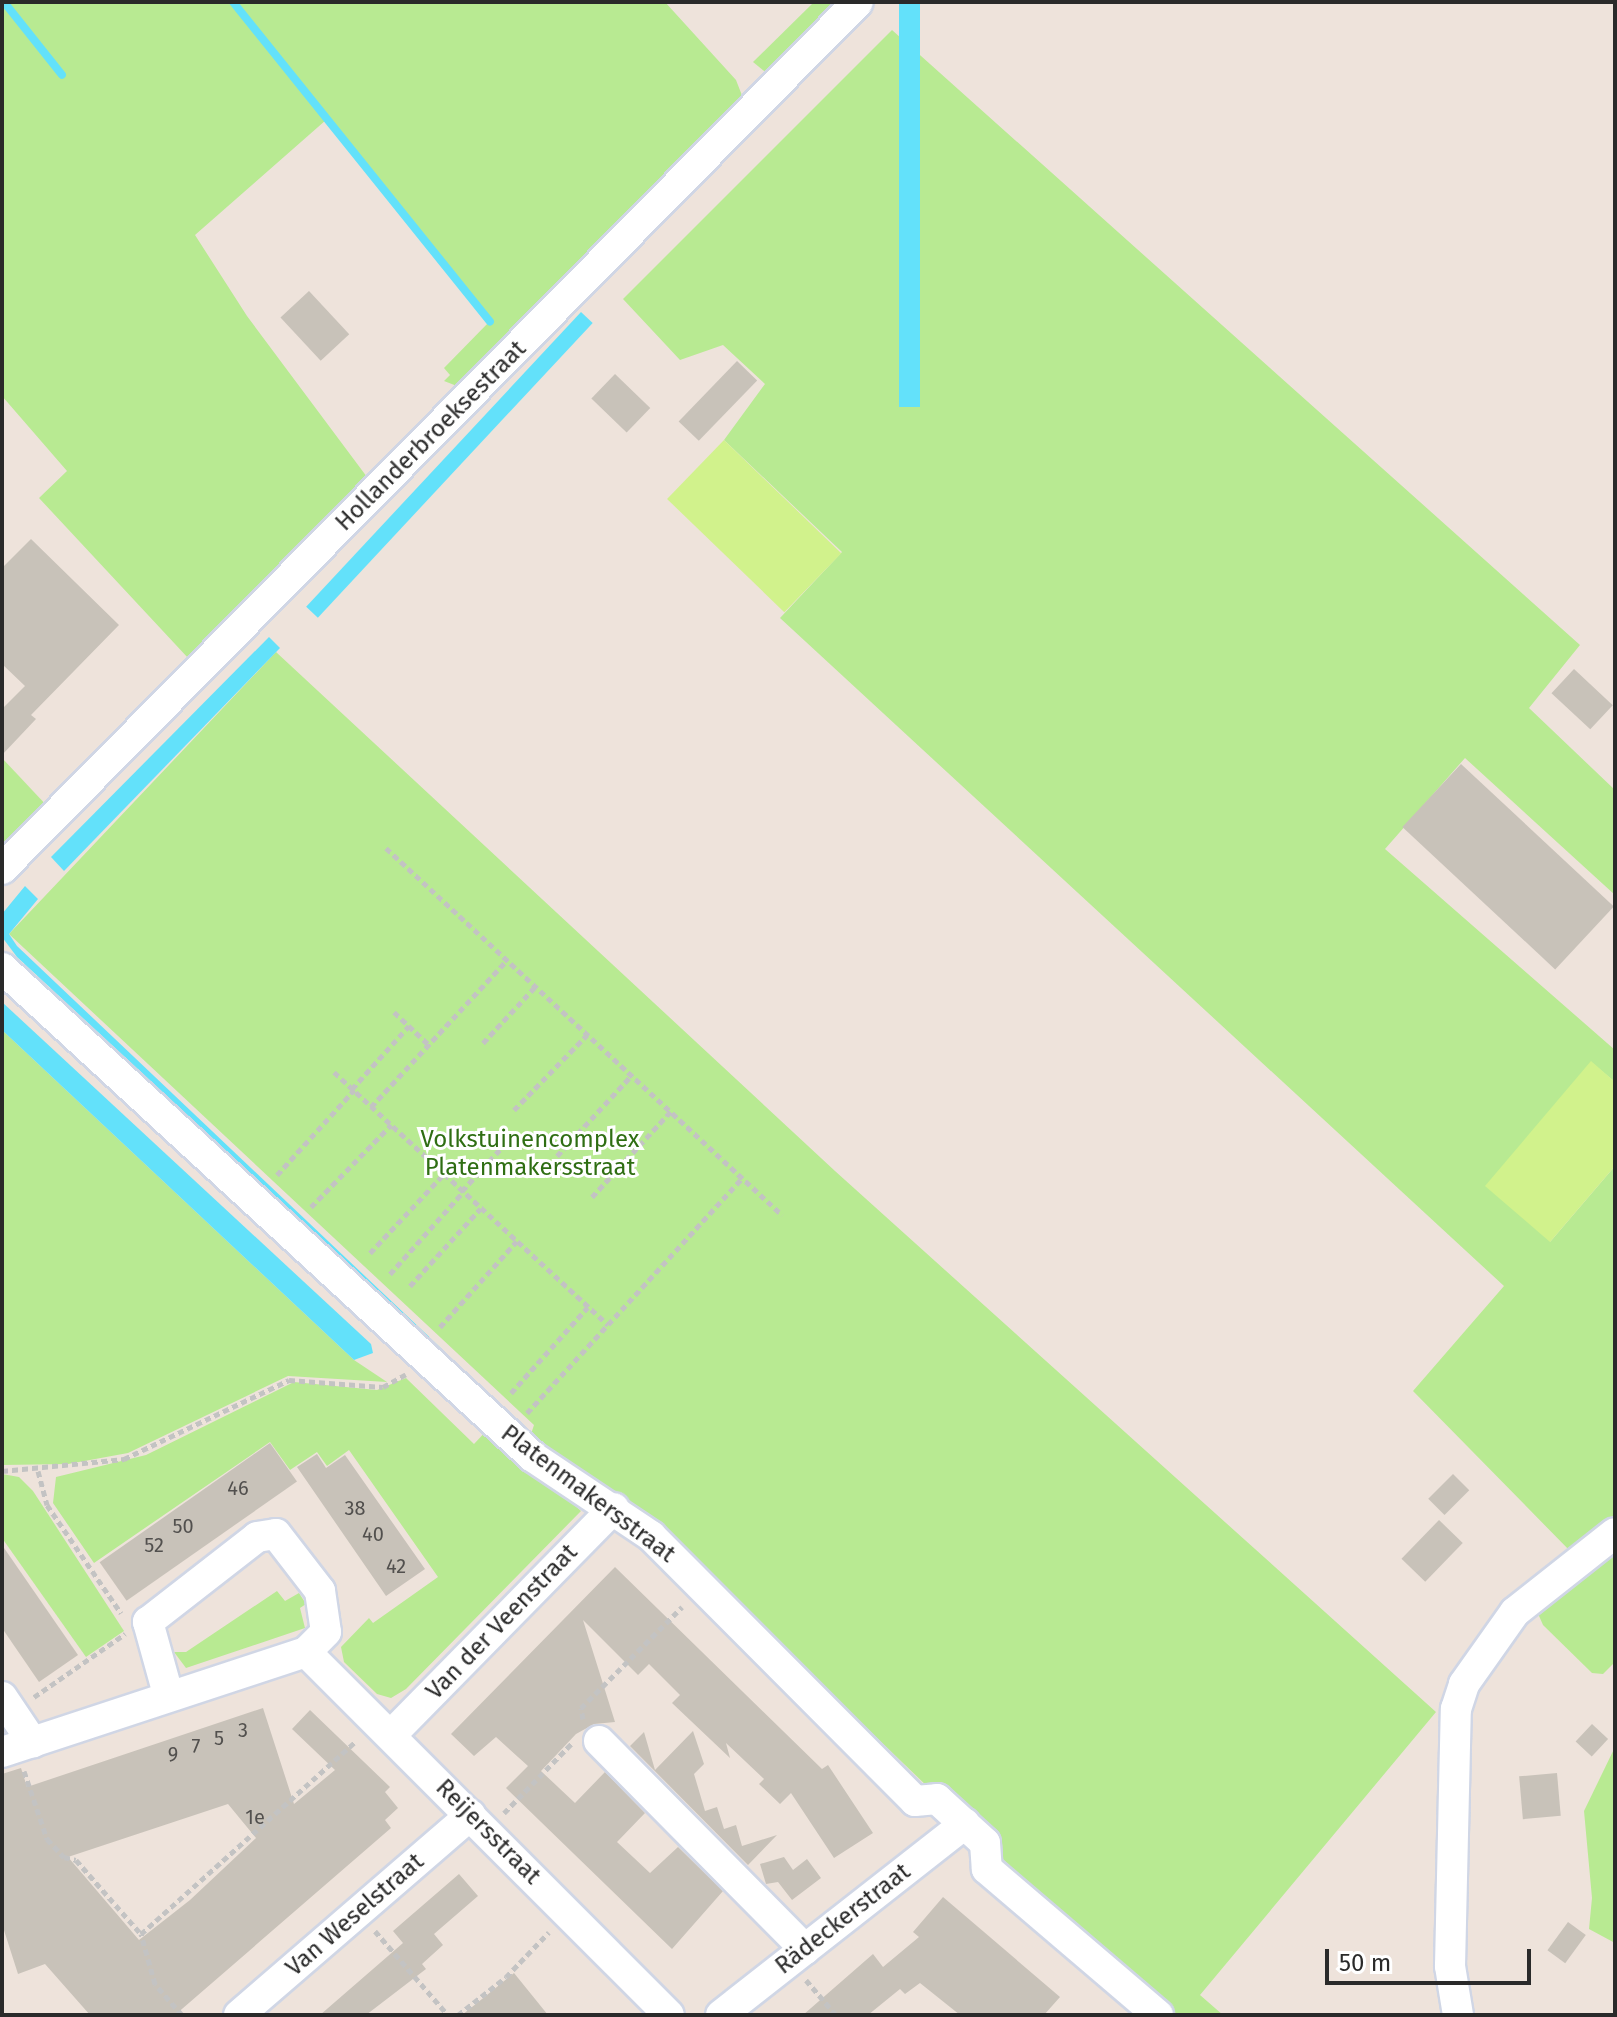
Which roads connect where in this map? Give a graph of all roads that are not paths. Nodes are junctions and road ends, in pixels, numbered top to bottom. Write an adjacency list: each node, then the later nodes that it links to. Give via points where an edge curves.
1 (858, 2): 2 (street, Hollanderbroeksestraat)
2 (2, 869)
3 (2, 968): 4 (street, Platenmakersstraat, via 507,1435)
4 (614, 1508): 9 (street, Van der Veenstraat); 13 (street, Platenmakersstraat, via 703,1586 915,1801 937,1799)
5 (1615, 1533): 19 (street, via 1515,1612 1464,1684 1456,1709 1450,1966)
6 (306, 1652): 7 (street); 7 (street, via 326,1632 320,1591 276,1534 257,1537 140,1625); 9 (street, Reijersstraat)
7 (168, 1694): 11 (street)
8 (7, 1705): 11 (street)
9 (384, 1728): 12 (street, Reijersstraat)
10 (592, 1735): 14 (street)
11 (17, 1747)
12 (478, 1823): 15 (street, Van Weselstraat, via 359,1912); 16 (street, Reijersstraat)
13 (965, 1824): 14 (street, Rädeckerstraat); 18 (street, Platenmakersstraat, via 985,1843 987,1869)
14 (797, 1955): 17 (street, Rädeckerstraat)
15 (239, 2015)
16 (669, 2015)
17 (721, 2015)
18 (1158, 2015)
19 (1458, 2015)

